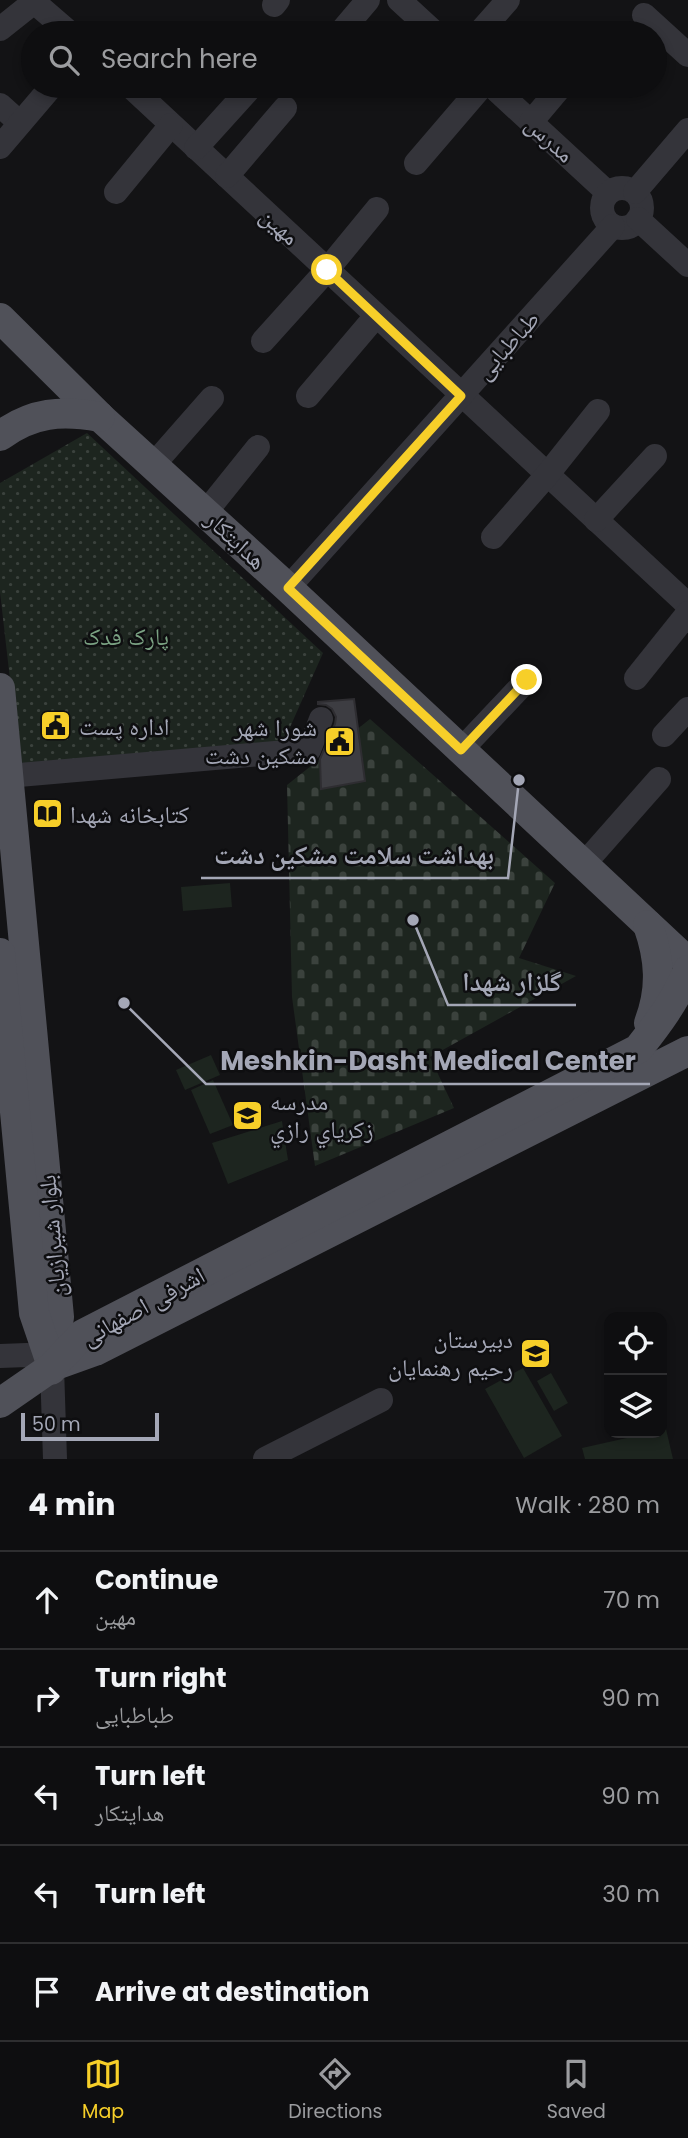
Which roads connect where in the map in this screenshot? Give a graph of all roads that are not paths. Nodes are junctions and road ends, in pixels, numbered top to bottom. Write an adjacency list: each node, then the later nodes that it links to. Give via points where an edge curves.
1 (368, 0): 7 (street)
2 (399, 0): 8 (street)
3 (508, 0): 9 (street)
4 (43, 4): 6 (street); 11 (street)
5 (644, 15): 10 (street)
6 (59, 21)
7 (350, 21)
8 (422, 21)
9 (490, 21)
10 (651, 21)
11 (0, 29)
12 (667, 36): 13 (street)
13 (688, 55)
14 (42, 98): 23 (street)
15 (143, 98): 24 (street, مهین)
16 (241, 98): 27 (street)
17 (472, 98): 28 (street)
18 (505, 98): 22 (street, مدرس)
19 (551, 98): 22 (street)
20 (0, 104): 23 (street)
21 (285, 108): 29 (street)
22 (531, 122): 32 (street, مدرس)
23 (20, 123): 26 (street)
24 (172, 125): 27 (street, مهین); 30 (street)
25 (688, 130): 31 (street)
26 (0, 147)
27 (196, 148): 29 (street, مهین)
28 (416, 163)
29 (226, 176): 37 (street, مهین)
30 (116, 192)
31 (635, 192): 32 (street, via 616,188); 34 (street, via 642,210)
32 (608, 193): 35 (street, via 601,211)
33 (377, 209): 37 (street)
34 (638, 219): 35 (street, via 622,228); 36 (street)
35 (613, 226): 42 (street, طباطبایی)
36 (688, 265)
37 (327, 270): 38 (street, مهین); 40 (street)
38 (376, 316): 41 (street); 42 (street, مهین)
39 (0, 318): 45 (main road, هدایتکار)
40 (262, 341)
41 (307, 396)
42 (461, 396): 50 (street, مهین); 54 (street, طباطبایی)
43 (212, 398): 49 (street)
44 (598, 411): 50 (street)
45 (100, 417): 46 (main road, via 55,413 32,418); 49 (main road, هدایتکار)
46 (0, 436)
47 (258, 447): 51 (street)
48 (655, 456): 52 (street)
49 (154, 464): 51 (main road, هدایتکار)
50 (547, 475): 52 (street, مهین); 53 (street)
51 (205, 513): 54 (main road, هدایتکار)
52 (596, 520): 55 (street, مهین)
53 (493, 537)
54 (288, 588): 63 (main road, هدایتکار)
55 (688, 605)
56 (688, 613): 57 (street)
57 (636, 678)
58 (527, 680): 63 (street)
59 (0, 688): 64 (main road, بلوار شیرازیان)
60 (688, 709): 62 (street)
61 (321, 719): 64 (street, via 309,750)
62 (664, 735)
63 (461, 750): 66 (main road, هدایتکار)
64 (7, 776): 75 (main road, بلوار شیرازیان, via 60,1317)
65 (659, 779): 66 (street)
66 (584, 864): 67 (main road, هدایتکار)
67 (648, 925): 69 (main road, هدایتکار); 71 (main road, via 659,981 656,1004)
68 (0, 953): 73 (main road, بلوار شیرازیان)
69 (688, 962)
70 (688, 970): 71 (main road, اشرفی اصفهانی, via 680,990)
71 (638, 1049): 75 (main road, اشرفی اصفهانی, via 83,1334)
72 (688, 1051): 75 (main road, اشرفی اصفهانی, via 108,1345)
73 (8, 1125): 75 (main road, بلوار شیرازیان, via 34,1313)
74 (0, 1356): 75 (street, via 27,1355)
75 (52, 1367): 76 (street); 78 (main road); 79 (main road, via 35,1396); 80 (street)
76 (0, 1373)
77 (381, 1399): 81 (street)
78 (0, 1403)
79 (0, 1422)
80 (55, 1459)
81 (265, 1459)

